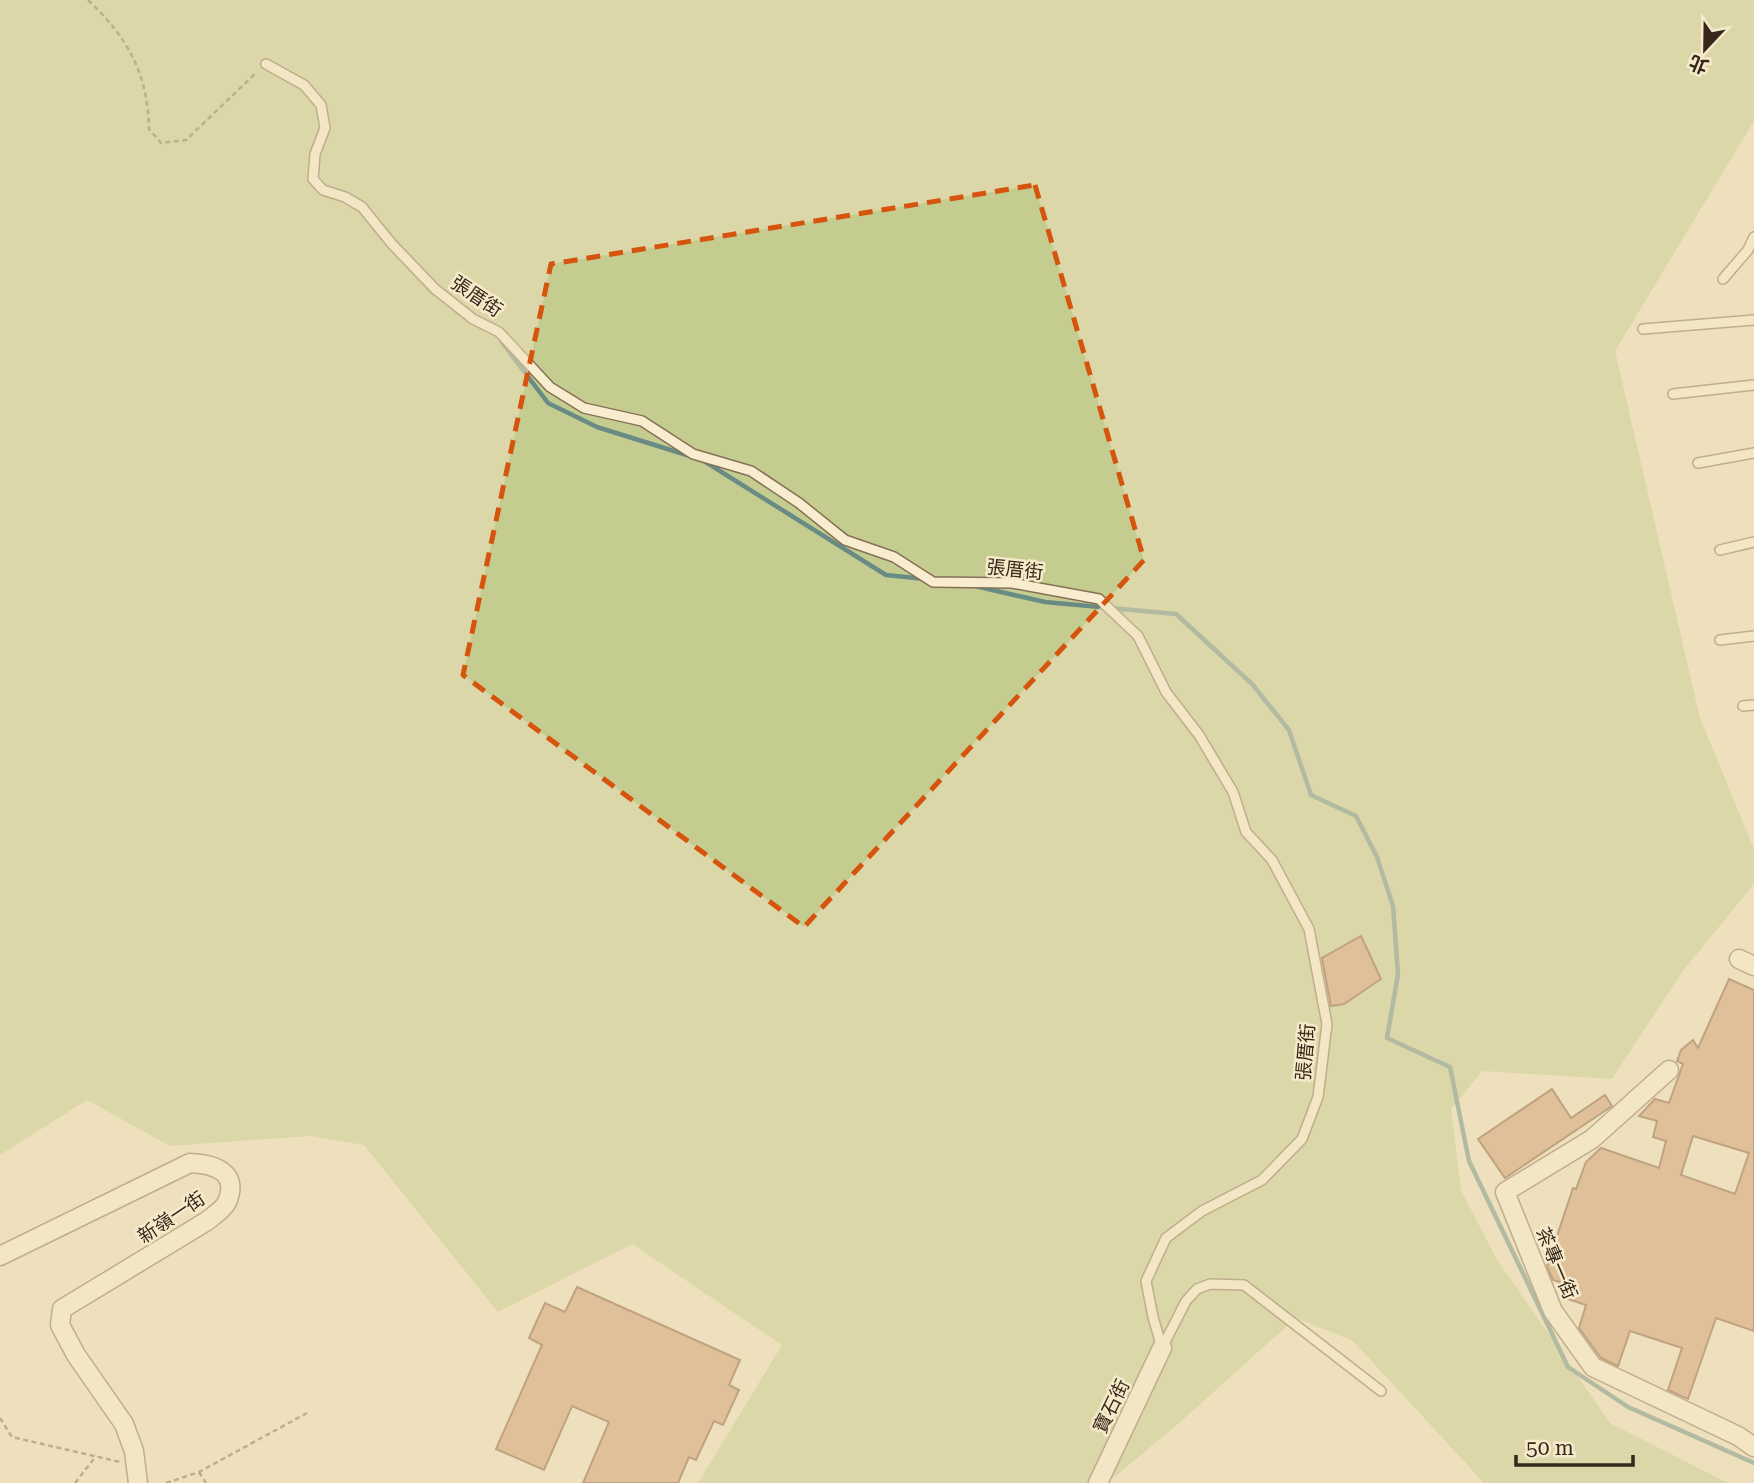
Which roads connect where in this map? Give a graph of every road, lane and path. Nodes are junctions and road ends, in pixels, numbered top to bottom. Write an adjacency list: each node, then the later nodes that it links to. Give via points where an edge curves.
1 (88, 0): 2 (path, via 122,38 138,68 148,101 149,129 161,143 186,140)
2 (266, 64): 19 (lane, 張厝街, via 304,85 321,105 325,128 315,154 313,179 323,190 362,207 435,289 499,332 550,387 584,408 642,421 693,454 751,471 845,540 894,557 933,582 1012,583 1099,599 1138,636 1166,692 1233,792 1246,832 1272,860 1309,929 1327,1024 1318,1097 1302,1139 1262,1180 1202,1212 1166,1238 1146,1281)
3 (1754, 237): 4 (lane)
4 (1723, 279)
5 (1754, 320): 6 (lane)
6 (1643, 329)
7 (1754, 386): 8 (lane)
8 (1673, 394)
9 (1754, 453): 10 (lane)
10 (1698, 463)
11 (1754, 542): 12 (lane)
12 (1720, 550)
13 (1754, 636): 14 (lane)
14 (1720, 640)
15 (1754, 705): 16 (lane)
16 (1742, 706)
17 (1669, 1070): 23 (street, 茶專一街, via 1592,1139 1505,1192 1553,1311 1593,1367)
18 (0, 1256): 26 (street, 新嶺一街, via 190,1163 208,1163 225,1172 231,1184 227,1204 207,1221 62,1309 60,1325 124,1424)
19 (1162, 1348): 20 (lane, via 1197,1289 1210,1284 1244,1285); 30 (street, 寶石街)
20 (1381, 1391)
21 (307, 1413): 25 (path)
22 (0, 1418): 24 (path, via 12,1437)
23 (1754, 1447)
24 (96, 1456): 26 (path); 27 (path)
25 (199, 1472): 28 (path); 29 (path)
26 (137, 1474)
27 (75, 1483)
28 (166, 1483)
29 (206, 1483)
30 (1098, 1483)

